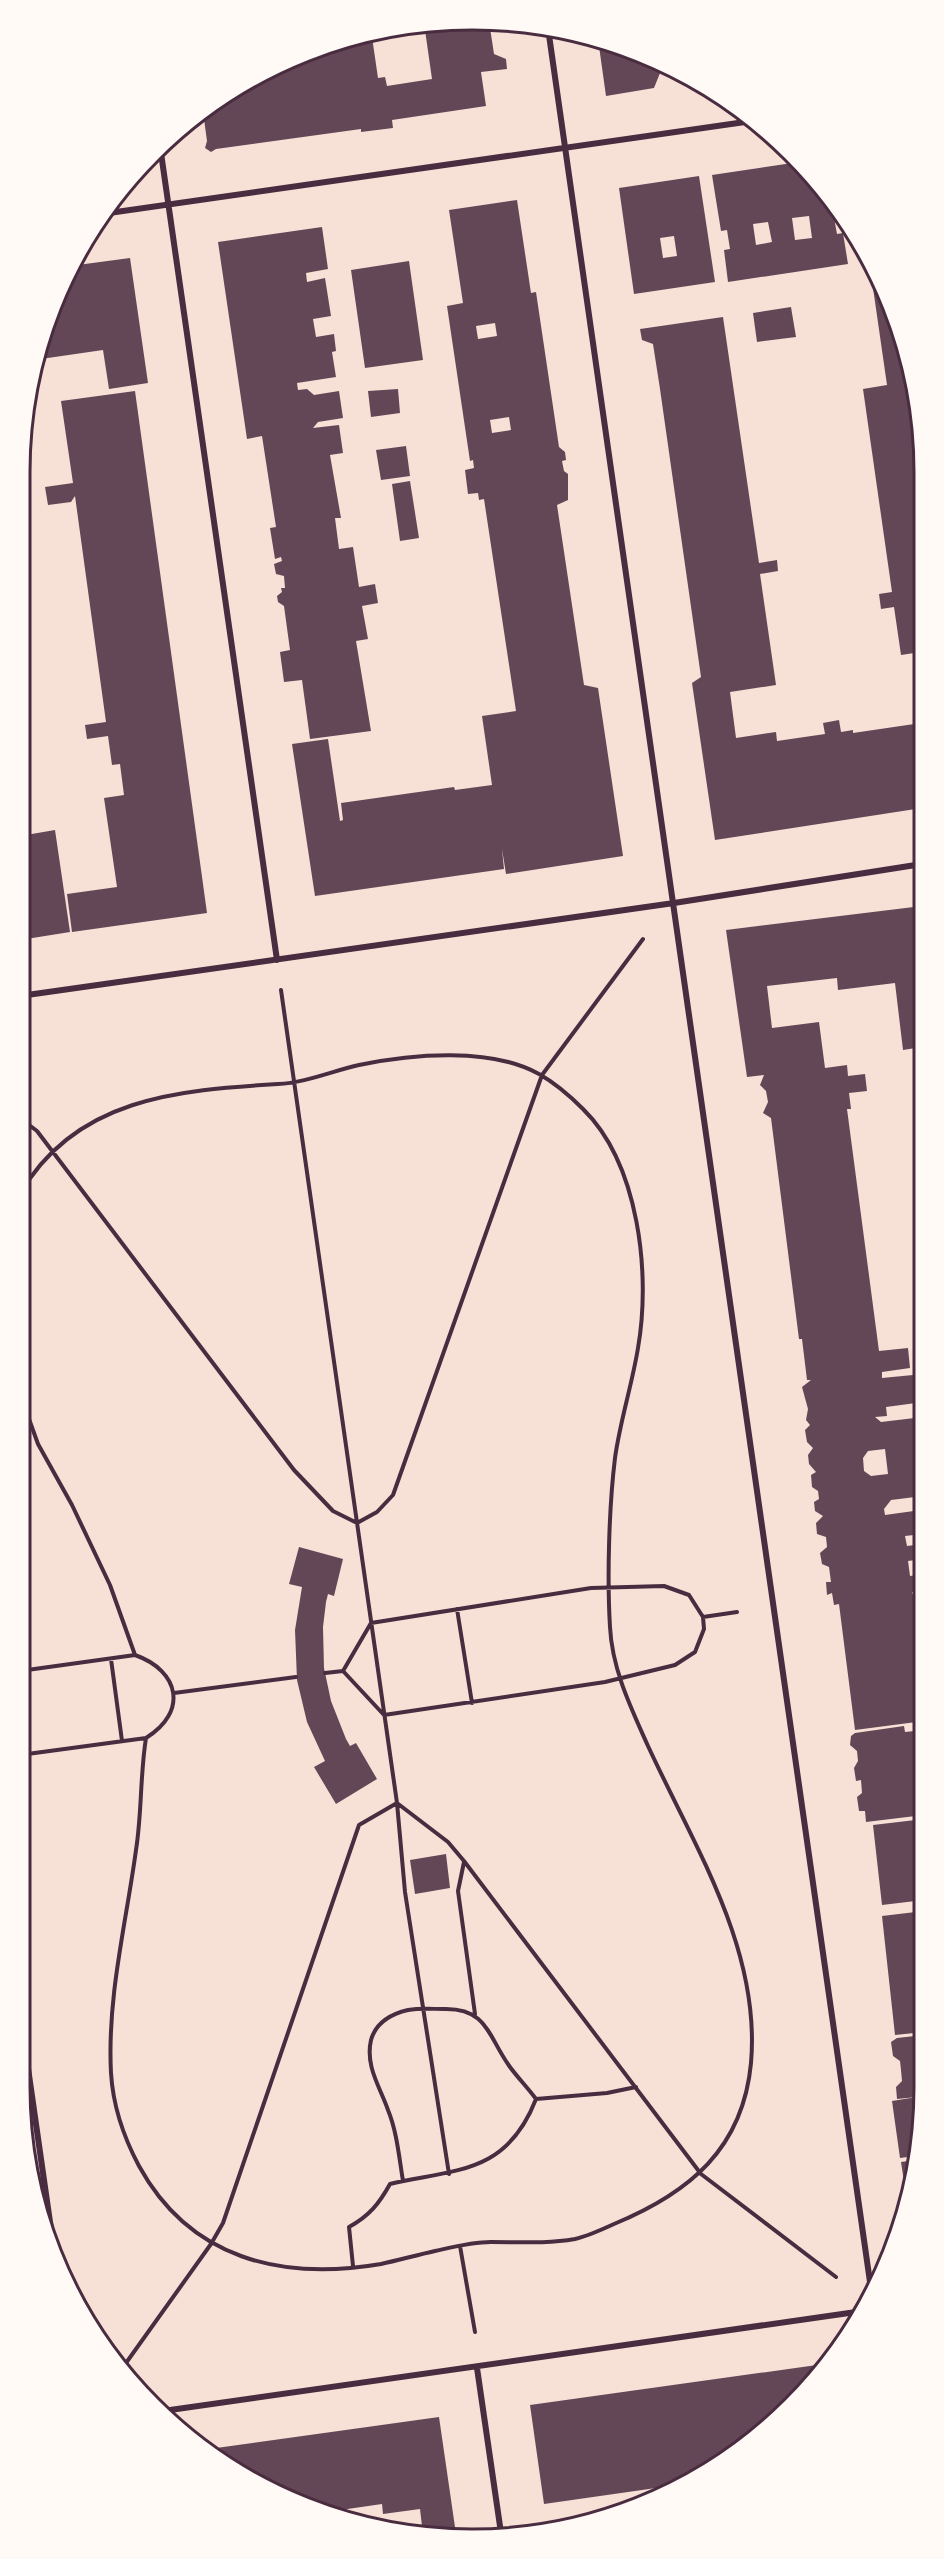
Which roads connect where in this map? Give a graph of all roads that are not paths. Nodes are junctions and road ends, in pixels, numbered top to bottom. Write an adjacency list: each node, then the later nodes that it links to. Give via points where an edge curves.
1 (549, 37): 3 (street)
2 (743, 122): 3 (street)
3 (564, 148): 5 (street); 8 (street)
4 (161, 157): 5 (street)
5 (168, 205): 6 (street); 9 (street)
6 (114, 212)
7 (914, 865): 8 (street)
8 (674, 903): 9 (street); 13 (street)
9 (277, 960): 10 (street)
10 (30, 995)
11 (30, 2084): 12 (street)
12 (47, 2209)
13 (870, 2279)
14 (852, 2313): 15 (street)
15 (477, 2368): 16 (street); 17 (street)
16 (171, 2410)
17 (500, 2528)

